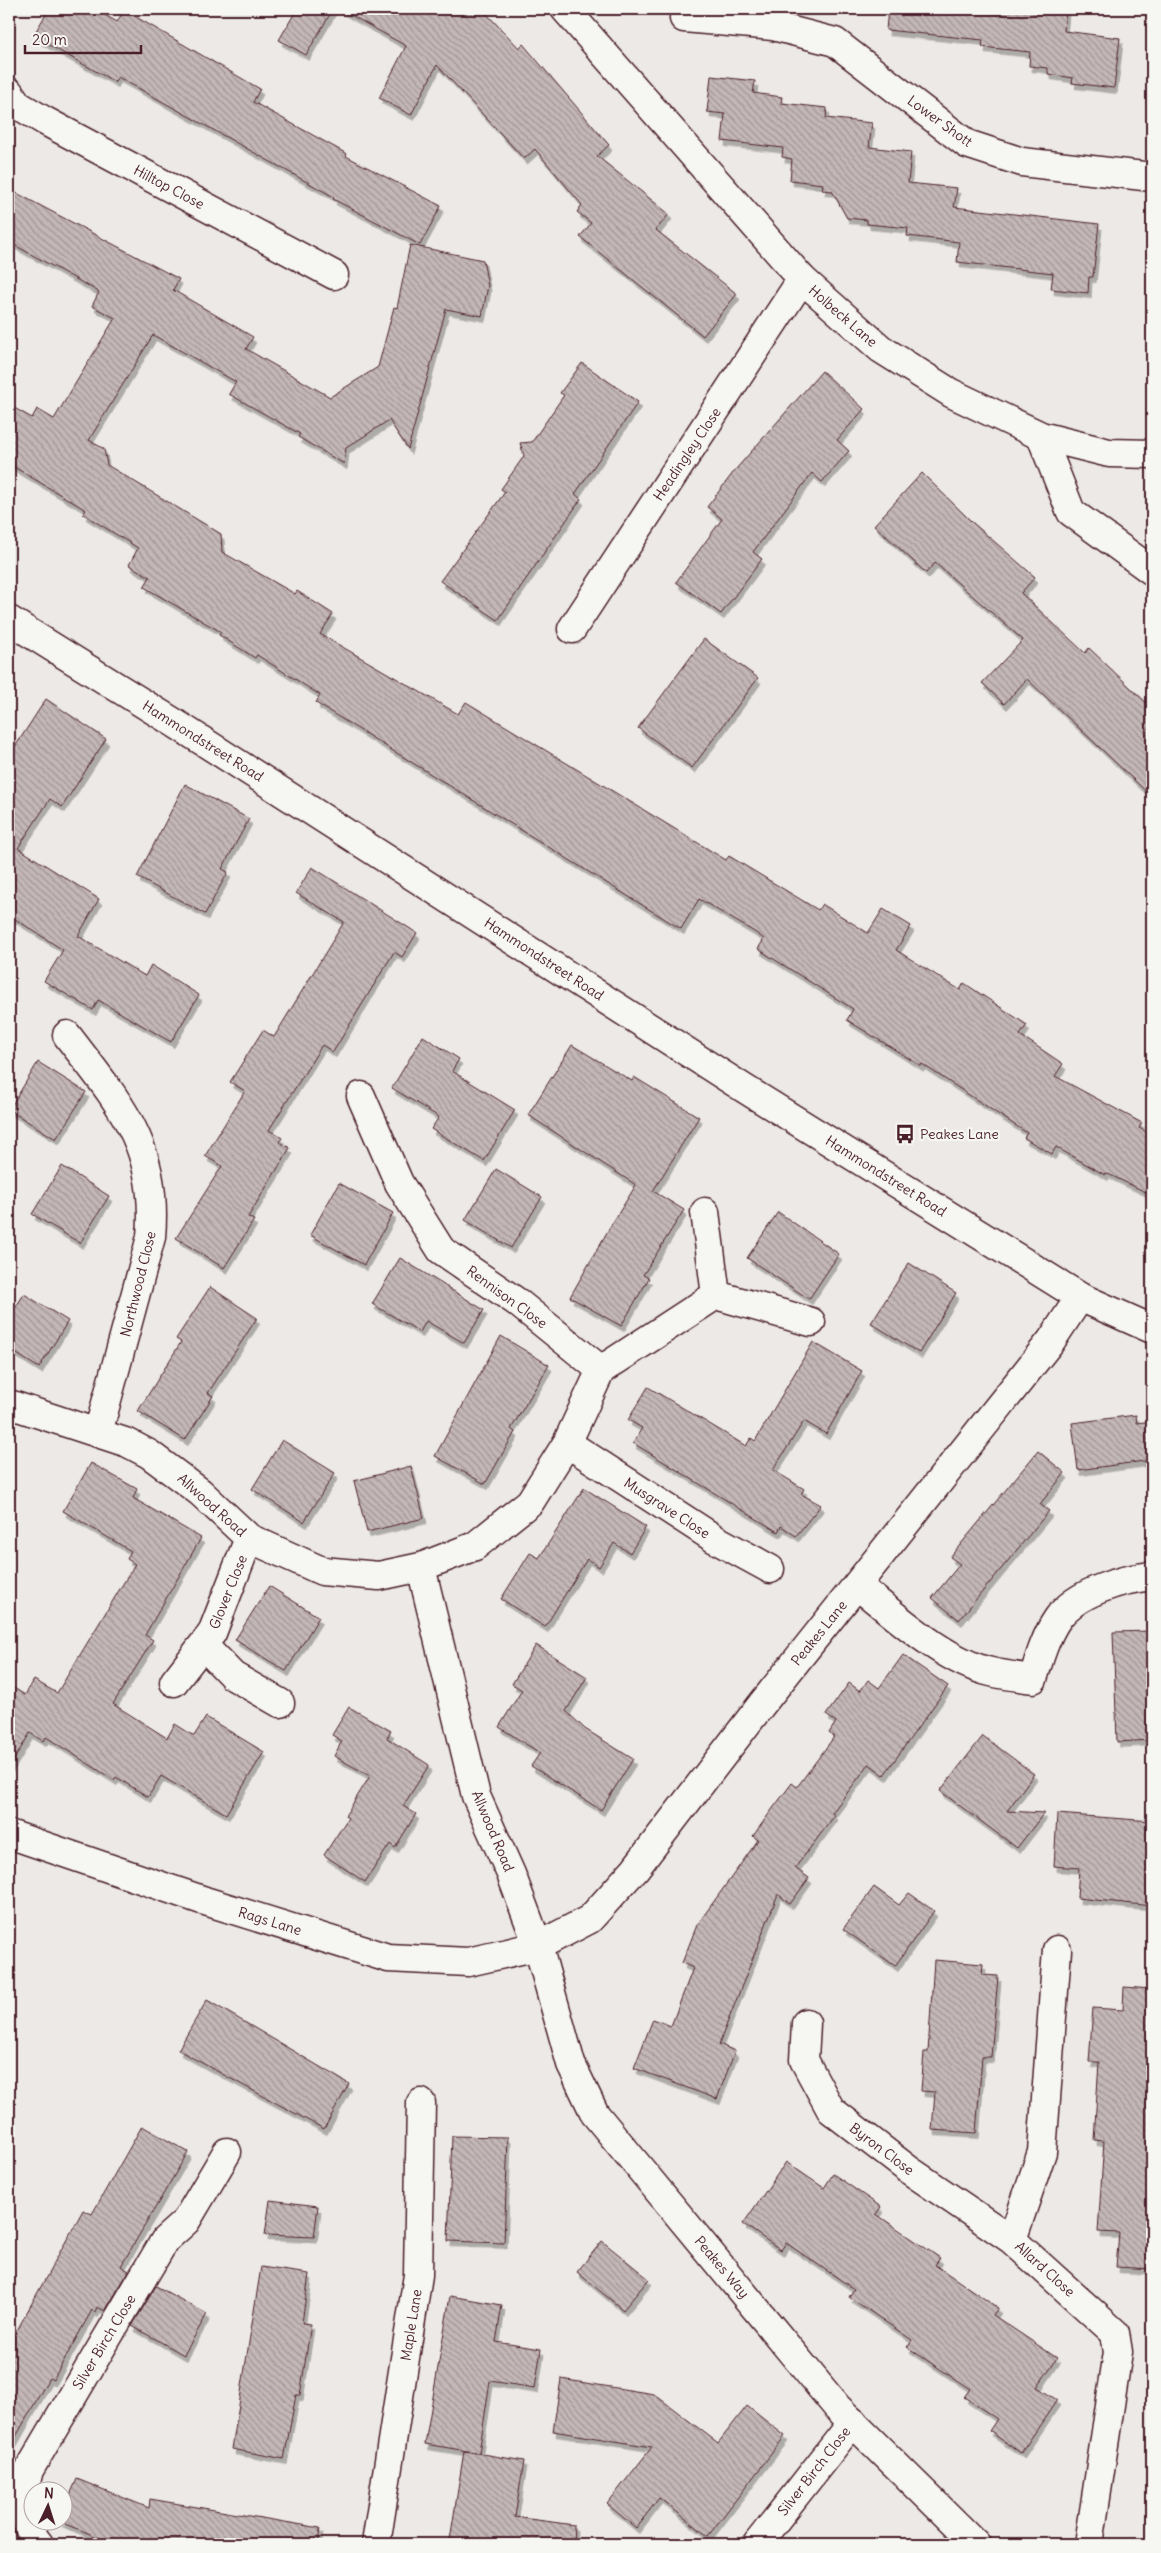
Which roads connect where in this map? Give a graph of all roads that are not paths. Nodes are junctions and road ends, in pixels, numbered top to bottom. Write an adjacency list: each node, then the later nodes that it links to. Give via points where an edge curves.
1 (565, 9): 7 (street, Holbeck Lane)
2 (745, 16): 3 (street, Lower Shott); 5 (street, Lower Shott, via 835,42 966,144 1022,162)
3 (684, 18)
4 (9, 92): 6 (street, Hilltop Close, via 18,105 45,121)
5 (1152, 177)
6 (334, 275)
7 (802, 279): 8 (street, Holbeck Lane, via 881,349 951,393); 12 (street, Headingley Close)
8 (1041, 436): 9 (street, Holbeck Lane, via 1109,453); 10 (street, via 1071,512)
9 (1152, 454)
10 (1152, 571)
11 (9, 620): 17 (street, Hammondstreet Road)
12 (572, 629)
13 (67, 1035): 22 (street, Northwood Close, via 133,1128 144,1151 153,1212 149,1246)
14 (361, 1096): 20 (street, Rennison Close, via 399,1183 441,1250 517,1302)
15 (705, 1212): 16 (street)
16 (716, 1296): 18 (street); 20 (street)
17 (1080, 1297): 19 (street, Hammondstreet Road); 28 (street, Peakes Lane, via 1051,1341)
18 (811, 1322)
19 (1152, 1329)
20 (601, 1370): 23 (street, Allwood Road)
21 (9, 1404): 22 (street, Allwood Road)
22 (98, 1433): 24 (street, Allwood Road, via 128,1443 173,1470)
23 (567, 1443): 25 (street, Allwood Road, via 530,1502 476,1546); 26 (street, Musgrave Close, via 716,1539)
24 (249, 1538): 25 (street, Allwood Road, via 322,1571 379,1576); 29 (street, Glover Close, via 212,1633)
25 (420, 1567): 33 (street, Allwood Road, via 476,1796 511,1874)
26 (770, 1569)
27 (1152, 1576): 28 (street, via 1127,1578 1101,1588 1059,1617 1033,1679 989,1672 961,1659 922,1636)
28 (858, 1586): 33 (street, Peakes Lane, via 635,1869 590,1919)
29 (203, 1644): 30 (street, Glover Close); 31 (street, Glover Close, via 233,1676)
30 (174, 1682)
31 (280, 1703)
32 (9, 1834): 33 (street, Rags Lane, via 388,1958 468,1962)
33 (538, 1946): 39 (street, Peakes Way, via 572,2064 595,2114 837,2407)
34 (1057, 1950): 38 (street, Allard Close, via 1042,2152)
35 (806, 2023): 38 (street, Byron Close, via 804,2060 831,2110 909,2170)
36 (421, 2103): 41 (street, Maple Lane, via 418,2275)
37 (226, 2152): 40 (street, Silver Birch Close, via 186,2221 165,2240 29,2470 23,2492 25,2520)
38 (1012, 2240): 44 (street, Allard Close, via 1115,2333 1118,2352)
39 (853, 2422): 42 (street, Silver Birch Close); 43 (street, Peakes Way)
40 (39, 2544)
41 (376, 2544)
42 (757, 2544)
43 (976, 2544)
44 (1089, 2544)

